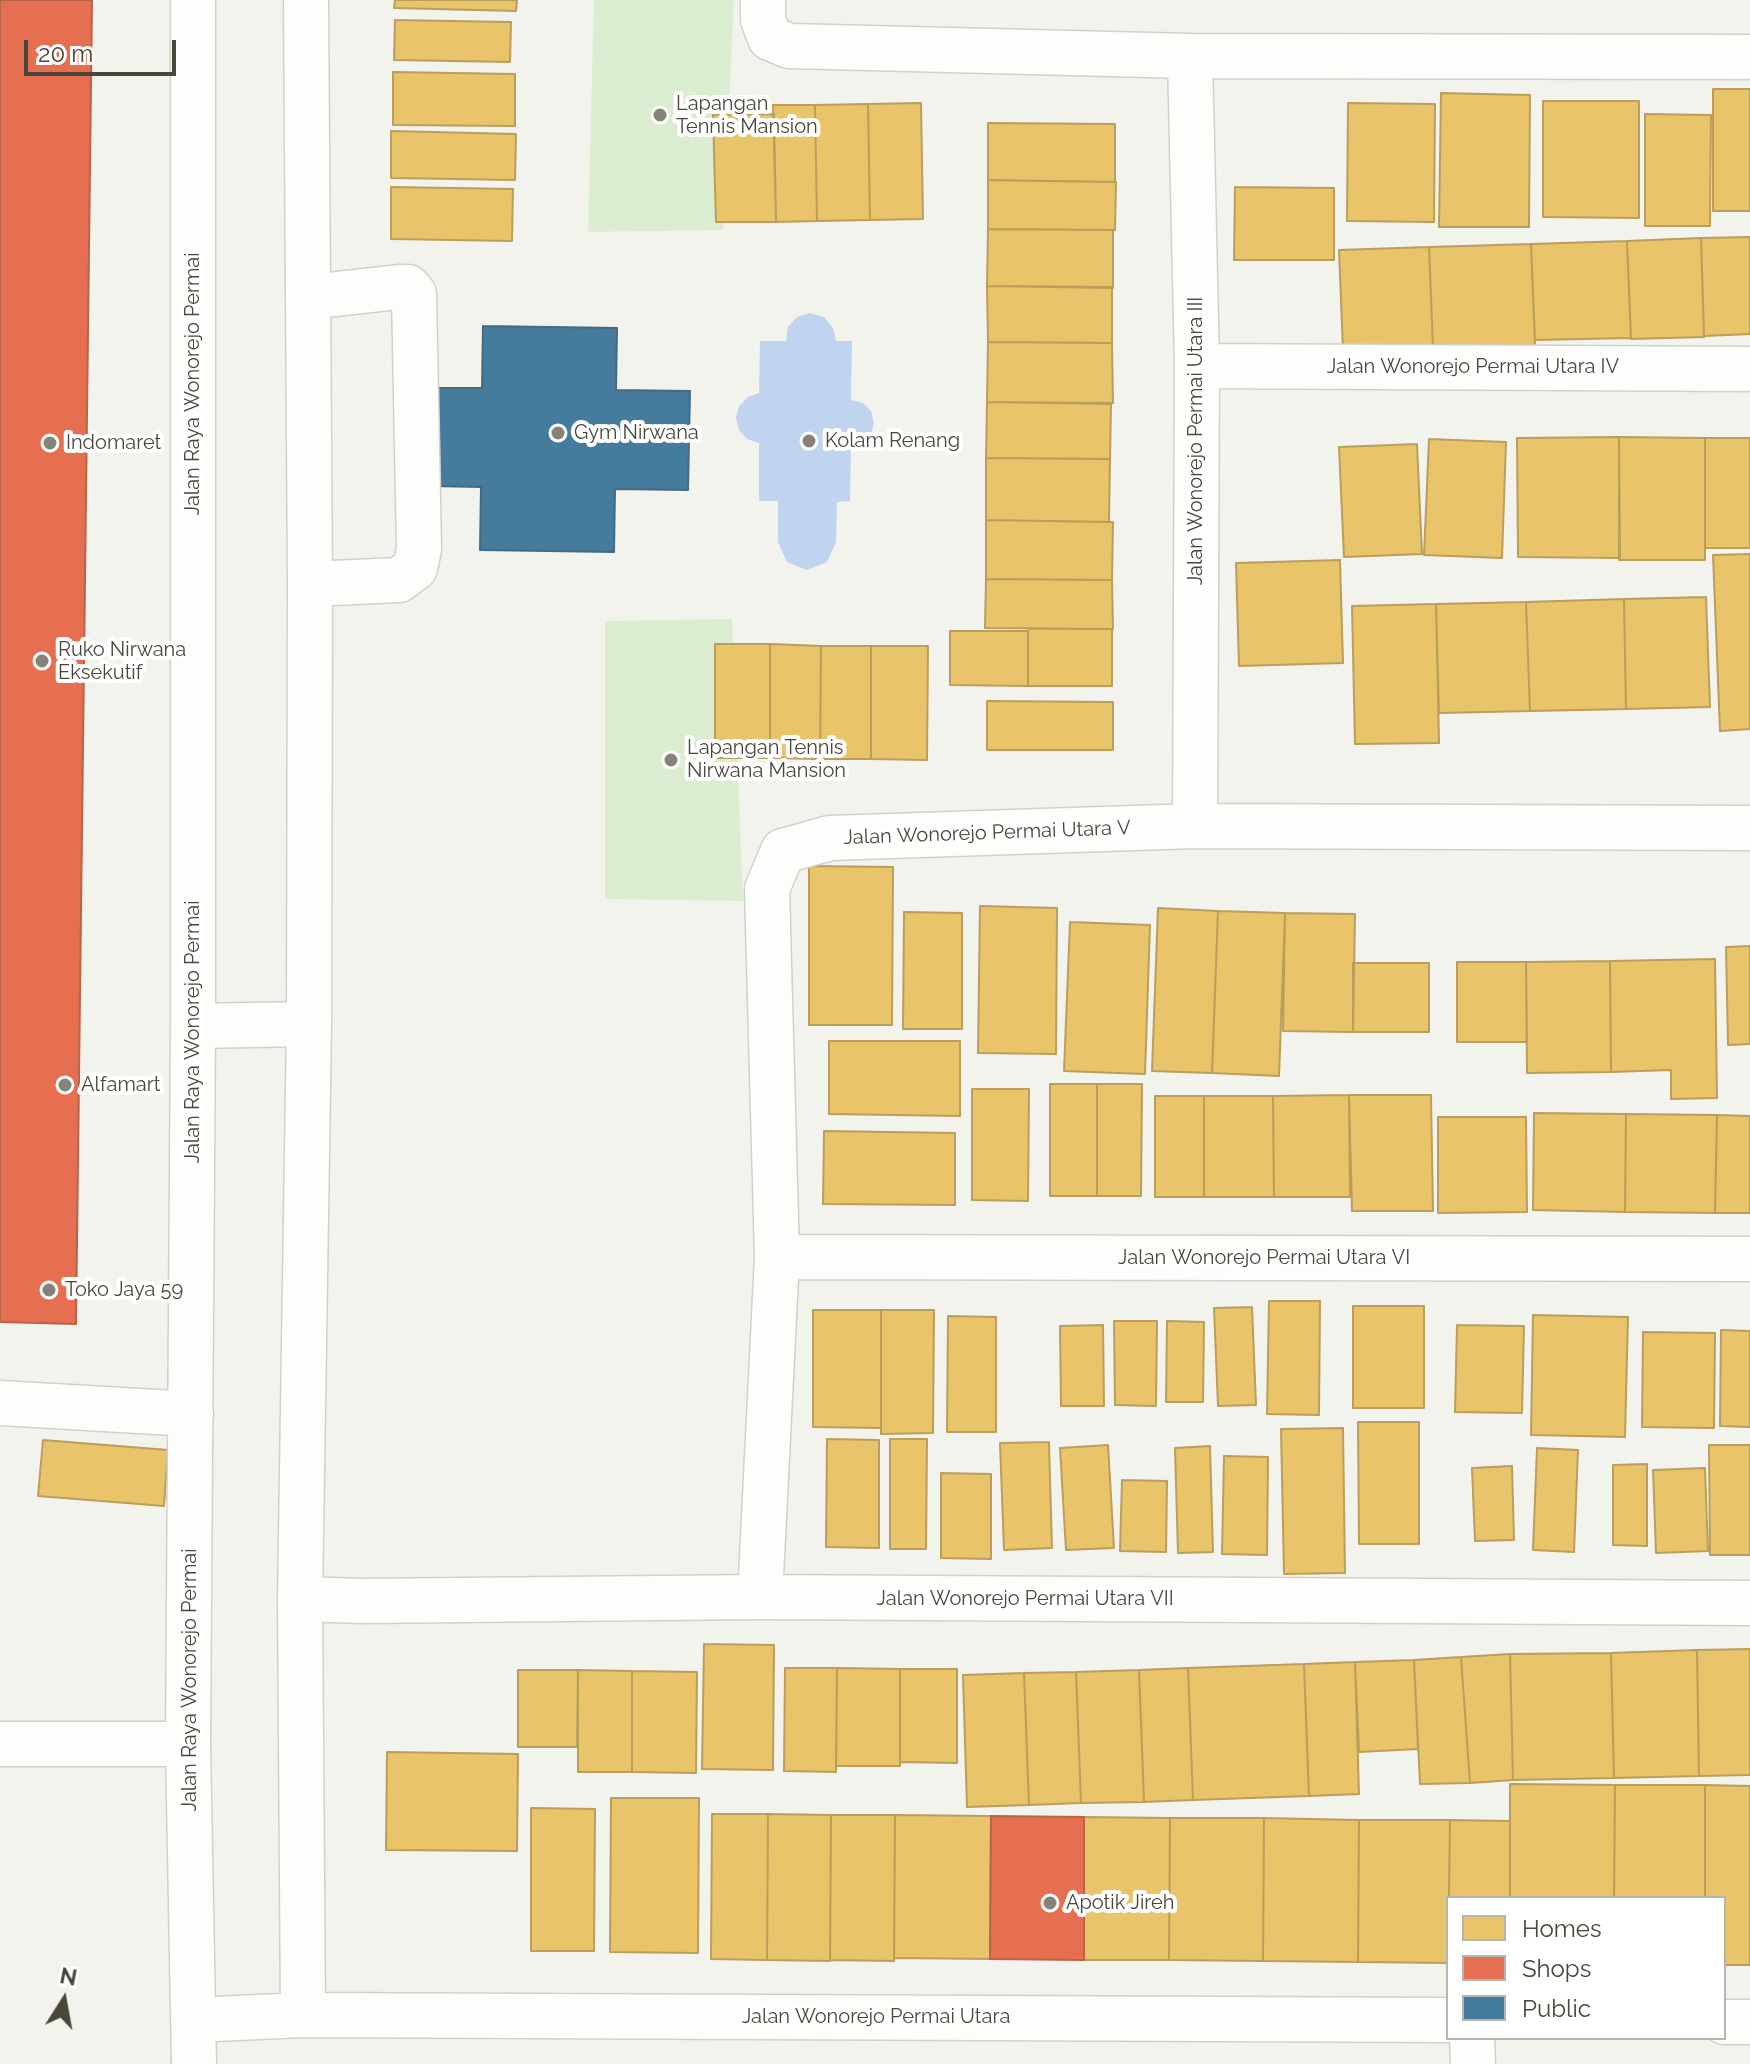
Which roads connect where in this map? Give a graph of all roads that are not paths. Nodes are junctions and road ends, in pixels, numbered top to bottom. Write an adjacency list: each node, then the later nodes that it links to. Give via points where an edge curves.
1 (193, 0): 13 (street, Jalan Raya Wonorejo Permai)
2 (306, 0): 6 (street)
3 (763, 0): 4 (street, via 770,38 789,46)
4 (1190, 56): 5 (street); 7 (street, Jalan Wonorejo Permai Utara III)
5 (1750, 57)
6 (309, 297): 9 (street); 9 (street, via 399,287 414,294 419,549 415,568 399,580)
7 (1197, 366): 8 (street, Jalan Wonorejo Permai Utara IV); 10 (street, Jalan Wonorejo Permai Utara III)
8 (1750, 369)
9 (310, 584): 12 (street)
10 (1195, 826): 11 (street, Jalan Wonorejo Permai Utara V); 14 (street, Jalan Wonorejo Permai Utara V, via 830,838 783,851 767,889)
11 (1750, 828)
12 (309, 1024): 13 (street); 19 (street)
13 (193, 1026): 17 (street, Jalan Raya Wonorejo Permai)
14 (777, 1257): 15 (street, Jalan Wonorejo Permai Utara VI); 18 (street, Jalan Wonorejo Permai Utara V)
15 (1750, 1259)
16 (0, 1403): 17 (street)
17 (191, 1414): 22 (street, Jalan Raya Wonorejo Permai)
18 (760, 1597): 19 (street, Jalan Wonorejo Permai Utara VII); 20 (street, Jalan Wonorejo Permai Utara VII)
19 (300, 1599): 23 (street)
20 (1750, 1603)
21 (0, 1744): 22 (street)
22 (188, 1744): 24 (street, Jalan Raya Wonorejo Permai)
23 (303, 2015): 24 (street, Jalan Wonorejo Permai Utara); 25 (street, Jalan Wonorejo Permai Utara)
24 (193, 2020): 29 (street, Jalan Raya Wonorejo Permai)
25 (1446, 2020)
26 (1726, 2022): 27 (street)
27 (1750, 2022)
28 (1472, 2040): 30 (street)
29 (194, 2064)
30 (1473, 2064)

